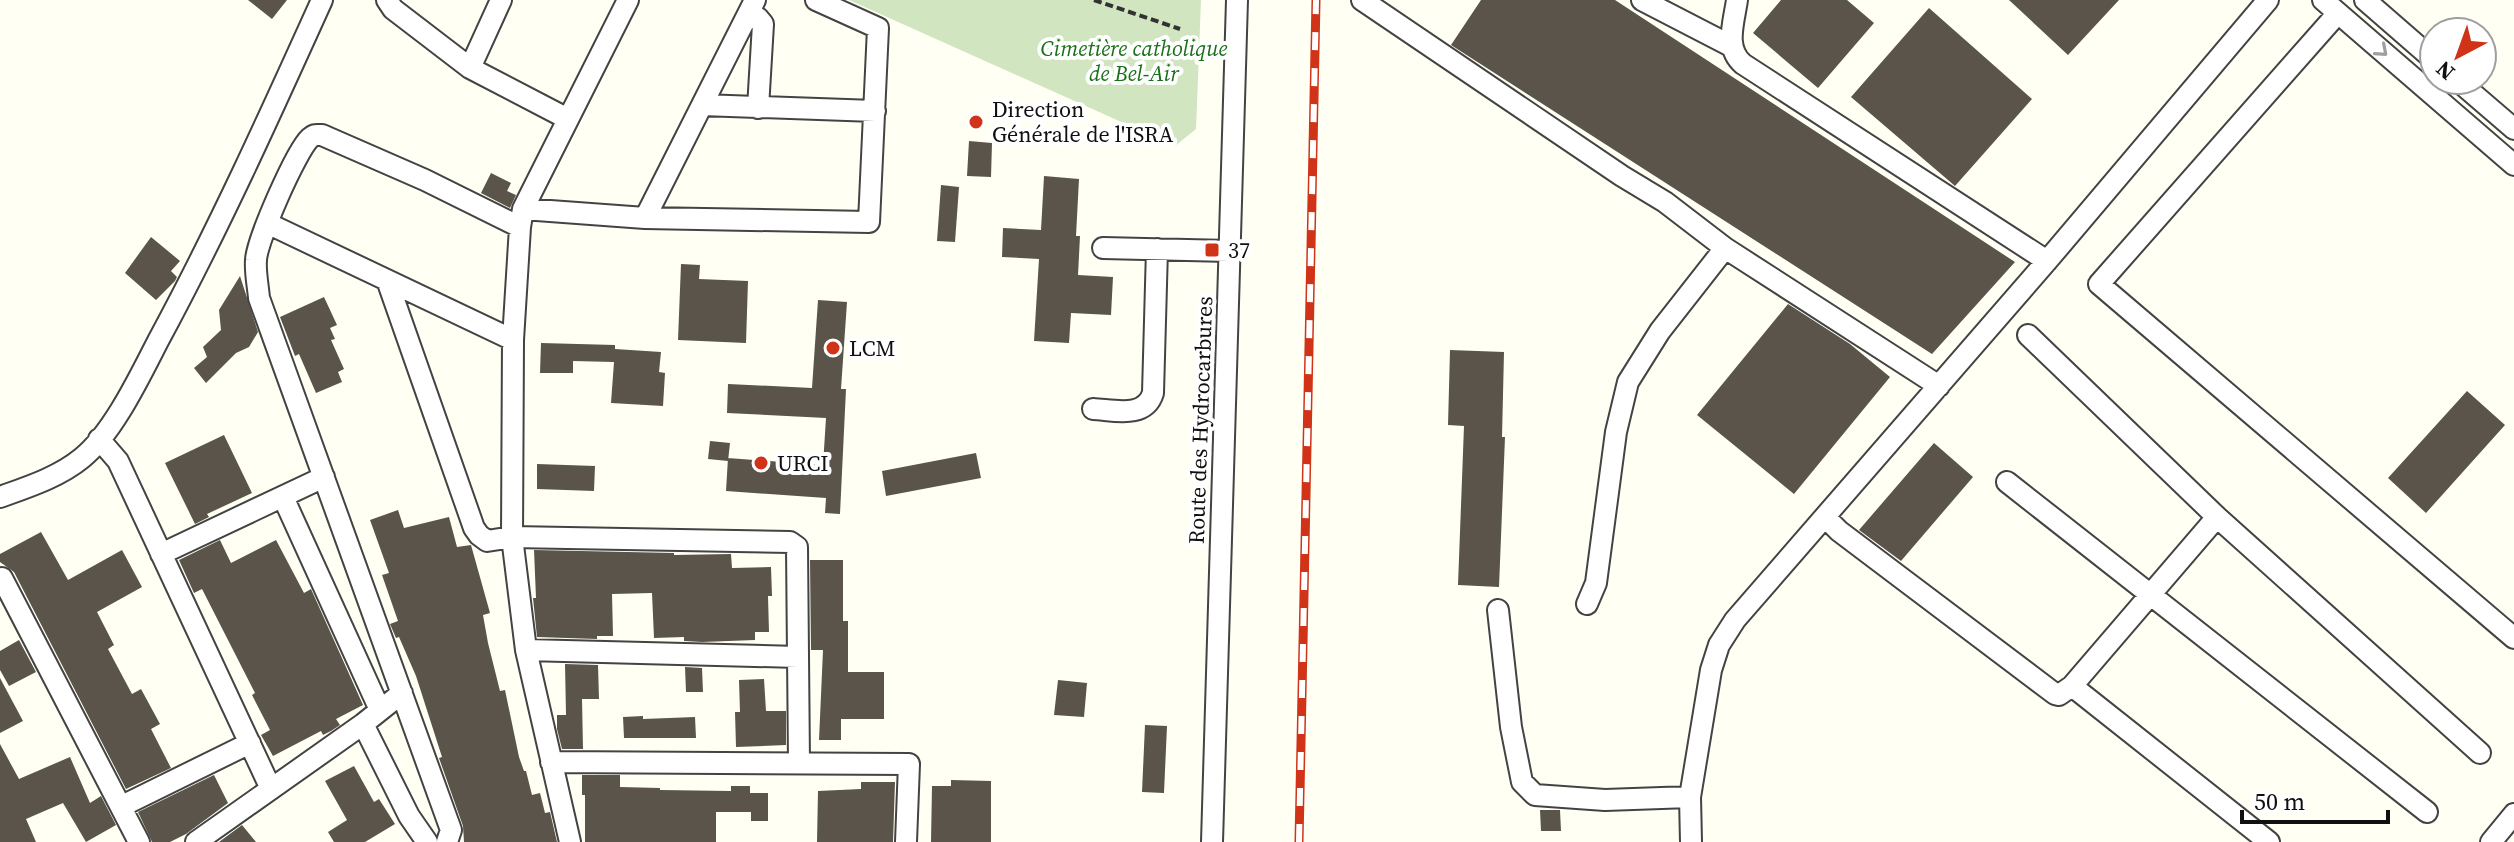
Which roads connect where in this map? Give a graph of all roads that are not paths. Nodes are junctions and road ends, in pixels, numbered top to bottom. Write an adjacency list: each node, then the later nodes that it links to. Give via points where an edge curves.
1 (322, 0): 37 (street, via 194,274)
2 (387, 0): 16 (street)
3 (501, 0): 16 (street)
4 (628, 0): 21 (street)
5 (816, 0): 20 (street, via 878,28)
6 (1237, 0): 30 (street, Route des Hydrocarbures)
7 (1362, 0): 28 (street, via 1665,202)
8 (1642, 0): 14 (street)
9 (1737, 0): 14 (street)
10 (2268, 0): 31 (street)
11 (2365, 0): 15 (street)
12 (2331, 6): 23 (street, one-way to 23); 50 (street, via 2099,284)
13 (752, 7): 18 (street); 19 (street, via 763,24)
14 (1731, 46): 31 (street, via 1743,64)
15 (2418, 46)
16 (470, 68): 21 (street)
17 (2476, 96): 22 (street)
18 (702, 105): 19 (street); 25 (street)
19 (758, 108): 20 (street)
20 (875, 111): 25 (street, via 869,222)
21 (568, 119): 24 (street)
22 (2514, 129)
23 (2514, 165)
24 (522, 218): 25 (street); 26 (street, via 314,135); 34 (street)
25 (645, 218)
26 (267, 223): 32 (street); 38 (street, via 255,261 259,298)
27 (1103, 248): 29 (street)
28 (1725, 248): 35 (street); 48 (street, via 1628,382 1596,583)
29 (1157, 249): 30 (street); 36 (street, via 1151,401 1136,411)
30 (1229, 251): 72 (street, Route des Hydrocarbures)
31 (2047, 261): 35 (street)
32 (387, 280): 34 (street); 44 (street, via 474,528 487,541)
33 (2028, 335): 42 (street)
34 (513, 340): 44 (street)
35 (1939, 386): 43 (street)
36 (1093, 409)
37 (99, 439): 40 (street, via 83,457 41,482); 45 (street, via 118,461)
38 (324, 477): 41 (street); 54 (street)
39 (2007, 482): 47 (street)
40 (0, 497)
41 (283, 497): 45 (street); 55 (street)
42 (2217, 517): 47 (street); 58 (street)
43 (1826, 518): 53 (street, via 2055,694); 62 (street, via 1719,645)
44 (512, 537): 51 (street); 52 (street, via 790,542 798,555)
45 (161, 554): 57 (street)
46 (2, 578): 63 (street)
47 (2150, 595): 53 (street); 64 (street)
48 (1587, 604)
49 (1498, 610): 62 (street, via 1522,782 1535,795 1605,800)
50 (2514, 638)
51 (526, 650): 52 (street); 59 (street)
52 (798, 657): 60 (street)
53 (2072, 686): 74 (street)
54 (402, 693): 55 (street); 69 (street, via 451,830)
55 (380, 710): 56 (street)
56 (363, 724): 61 (street); 68 (street)
57 (250, 743): 61 (street); 63 (street)
58 (2480, 753)
59 (551, 762): 60 (street); 70 (street)
60 (799, 763): 71 (street, via 909,764)
61 (271, 789): 67 (street)
62 (1690, 797): 73 (street)
63 (122, 806): 66 (street)
64 (2427, 812)
65 (2514, 814): 75 (street)
66 (139, 842)
67 (196, 842)
68 (427, 842)
69 (447, 842)
70 (570, 842)
71 (906, 842)
72 (1212, 842)
73 (1691, 842)
74 (2269, 842)
75 (2491, 842)

